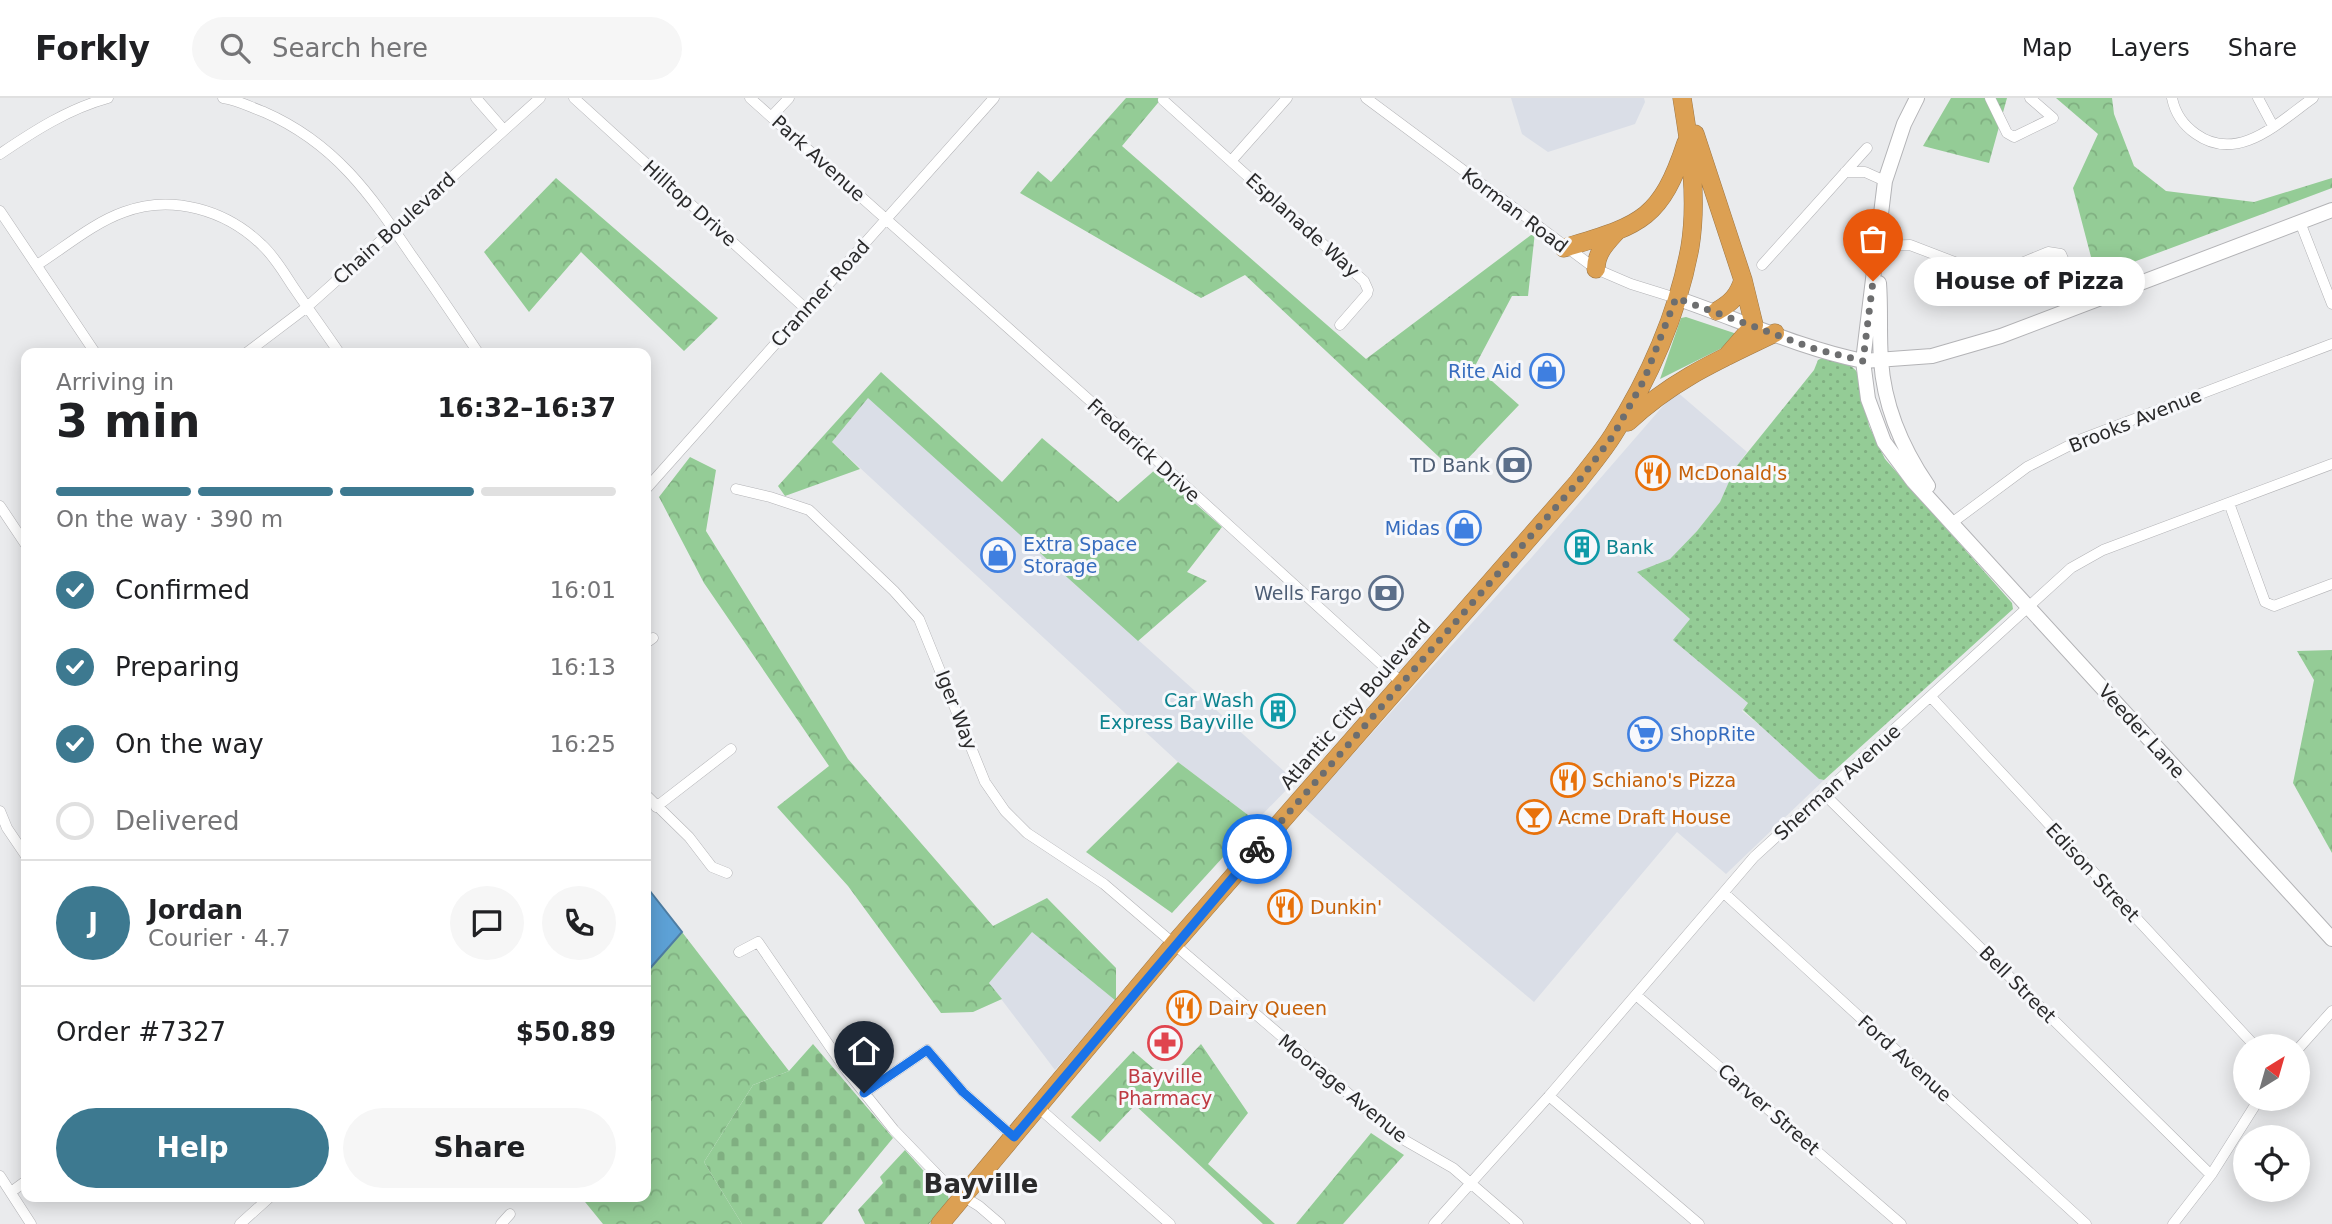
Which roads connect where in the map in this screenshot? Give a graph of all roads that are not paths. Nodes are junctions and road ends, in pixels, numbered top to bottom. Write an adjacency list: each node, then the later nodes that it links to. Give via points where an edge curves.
1 (107, 98): 25 (street, via 44,125)
2 (223, 98): 18 (street)
3 (476, 98): 22 (street)
4 (540, 98): 22 (street, Chain Boulevard)
5 (574, 98): 45 (street, Hilltop Drive)
6 (750, 98): 20 (street, Park Avenue)
7 (789, 98): 20 (street)
8 (994, 98): 31 (street, Cranmer Road)
9 (1287, 98): 26 (street, Esplanade Way)
10 (1366, 98): 35 (street, Korman Road)
11 (1683, 98): 23 (highway); 40 (highway)
12 (1917, 98): 28 (street)
13 (1990, 98): 14 (street, via 2007,133 2014,137 2053,118)
14 (2030, 98)
15 (2172, 98): 21 (street, via 2189,129 2214,143 2238,144)
16 (2258, 98): 21 (street)
17 (2313, 98): 21 (street)
18 (235, 99): 33 (street, via 285,121 331,154 367,191)
19 (1163, 100): 26 (street, Esplanade Way)
20 (772, 116): 31 (street, Park Avenue)
21 (2273, 127)
22 (504, 130): 33 (street, Chain Boulevard)
23 (1688, 136): 34 (highway, via 1662,200 1645,217); 41 (highway, via 1692,223)
24 (1867, 148): 27 (street)
25 (0, 154)
26 (1232, 160): 47 (street, Esplanade Way, via 1364,281 1367,294)
27 (1845, 172): 28 (street, via 1865,172); 38 (street)
28 (1885, 180): 36 (street)
29 (2332, 210): 32 (street)
30 (0, 211): 37 (street)
31 (886, 219): 45 (street, Cranmer Road); 68 (street, Frederick Drive)
32 (2300, 222): 42 (street); 43 (street)
33 (393, 228): 44 (street, Chain Boulevard); 54 (street)
34 (1616, 232): 35 (highway); 39 (highway, via 1596,259)
35 (1564, 248): 39 (street, Korman Road)
36 (1877, 250): 43 (street, via 1910,245 1995,274 2049,252 2061,254); 56 (street, Veeder Lane); 57 (street, Veeder Lane)
37 (37, 265): 44 (street, via 106,219 145,206 175,204 222,217 245,230 272,257); 51 (street)
38 (1762, 265)
39 (1596, 269): 41 (street, Korman Road)
40 (1743, 280): 46 (highway, via 1738,295); 48 (highway)
41 (1676, 298): 46 (street); 58 (highway, via 1644,380)
42 (2332, 304)
43 (2083, 305): 56 (street, via 1959,349)
44 (307, 307): 52 (street, Chain Boulevard); 53 (street)
45 (806, 309): 60 (street, Cranmer Road)
46 (1717, 311): 48 (street)
47 (1340, 325)
48 (1754, 325): 49 (street); 55 (highway)
49 (1774, 332): 55 (highway); 57 (street)
50 (2332, 344): 64 (street, Brooks Avenue, via 2082,439 2027,467)
51 (92, 348)
52 (253, 348)
53 (336, 348)
54 (475, 348)
55 (1727, 356): 58 (highway, via 1662,392)
56 (1881, 360): 57 (street); 64 (street, Veeder Lane, via 1894,426)
57 (1863, 361): 64 (street, Veeder Lane, via 1868,399 1884,442 1913,481)
58 (1613, 436): 68 (highway, Atlantic City Boulevard, via 1578,482)
59 (2332, 464): 62 (street, Sherman Avenue)
60 (651, 483)
61 (736, 489): 79 (street, Iger Way, via 809,510 894,591 919,620 985,782 1005,811 1027,833 1104,884)
62 (2229, 503): 66 (street, via 2265,603 2274,606); 67 (street, Sherman Avenue, via 2085,559)
63 (0, 506): 65 (street)
64 (1953, 522): 67 (street, Veeder Lane)
65 (21, 538)
66 (2332, 584)
67 (2028, 606): 69 (street, Sherman Avenue); 78 (street, Veeder Lane)
68 (1401, 682): 79 (highway, Atlantic City Boulevard)
69 (1931, 697): 71 (street, Sherman Avenue); 83 (street, Edison Street)
70 (731, 749): 73 (street)
71 (1824, 794): 77 (street, Sherman Avenue, via 1754,857); 90 (street, Bell Street)
72 (651, 801): 73 (street)
73 (656, 807): 76 (street, via 689,837 712,867)
74 (0, 811): 75 (street)
75 (21, 849)
76 (727, 873)
77 (1724, 893): 81 (street, Sherman Avenue); 108 (street, Ford Avenue)
78 (2332, 939)
79 (1174, 944): 87 (highway, Atlantic City Boulevard); 92 (street, Moorage Avenue, via 1399,1137)
80 (739, 952): 85 (street, via 758,942)
81 (1636, 995): 86 (street, Sherman Avenue); 107 (street, Carver Street)
82 (2332, 1011): 84 (street)
83 (2244, 1034)
84 (2310, 1036)
85 (864, 1093): 89 (street, via 927,1050 963,1092); 95 (street, via 903,1141 951,1189)
86 (1549, 1096): 92 (street, Sherman Avenue); 106 (street)
87 (1039, 1108): 89 (highway, Atlantic City Boulevard); 98 (street)
88 (2251, 1111): 90 (street)
89 (1014, 1137): 95 (highway, Atlantic City Boulevard)
90 (2211, 1175): 109 (street)
91 (0, 1176): 94 (street)
92 (1470, 1182): 104 (street, Sherman Avenue); 105 (street, Moorage Avenue)
93 (21, 1185): 94 (street)
94 (11, 1192): 99 (street)
95 (964, 1196): 102 (highway, Atlantic City Boulevard); 103 (street)
96 (264, 1202): 100 (street)
97 (510, 1214): 101 (street)
98 (1165, 1222)
99 (31, 1224)
100 (240, 1224)
101 (501, 1224)
102 (940, 1224)
103 (1000, 1224)
104 (1434, 1224)
105 (1518, 1224)
106 (1699, 1224)
107 (1901, 1224)
108 (2086, 1224)
109 (2173, 1224)

